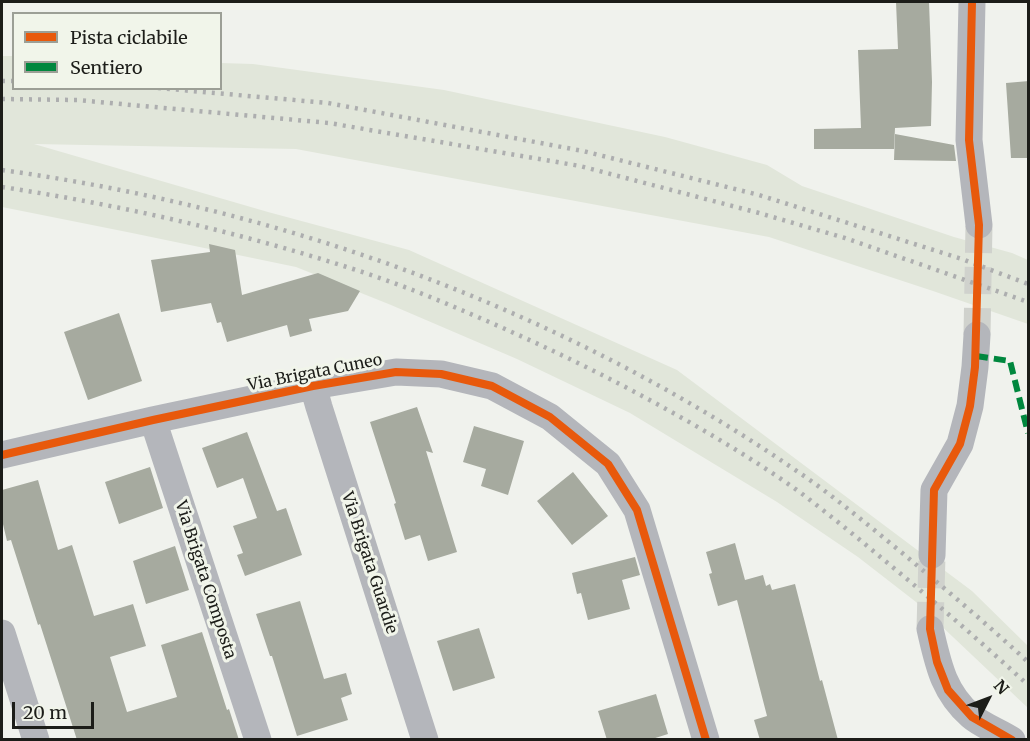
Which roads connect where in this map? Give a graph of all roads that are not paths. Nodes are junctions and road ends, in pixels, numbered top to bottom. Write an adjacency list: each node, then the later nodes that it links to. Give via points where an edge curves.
1 (972, 2): 2 (street, via 969,140)
2 (979, 225)
3 (977, 335): 7 (street, via 969,406 960,444 934,490)
4 (313, 386): 5 (street, Via Brigata Cuneo); 12 (street, Via Brigata Guardie); 13 (street, Via Brigata Cuneo, via 396,372 441,374 492,386 550,417 608,464 637,510)
5 (153, 420): 6 (street, Via Brigata Cuneo); 11 (street, Via Brigata Composta)
6 (2, 455)
7 (932, 555)
8 (930, 629): 14 (street, via 948,690 972,717)
9 (2, 633): 10 (street)
10 (36, 740)
11 (258, 740)
12 (425, 740)
13 (706, 740)
14 (1012, 740)

